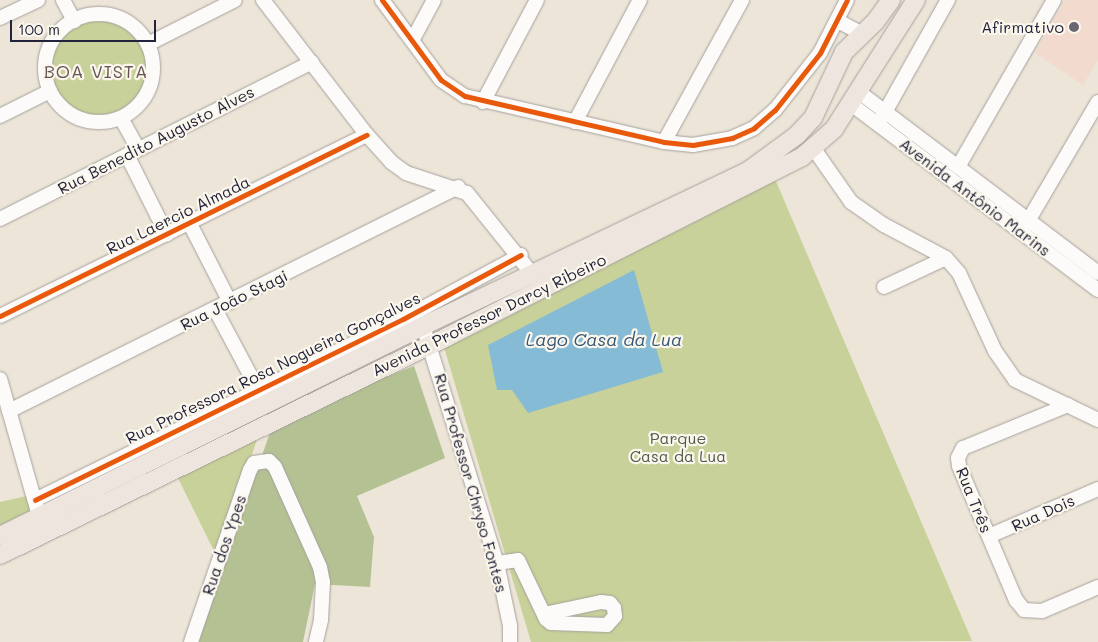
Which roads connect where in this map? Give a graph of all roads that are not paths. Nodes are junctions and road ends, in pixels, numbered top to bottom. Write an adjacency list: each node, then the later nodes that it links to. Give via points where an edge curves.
1 (38, 0): 15 (street)
2 (63, 0): 16 (street)
3 (236, 0): 20 (street)
4 (263, 0): 23 (street)
5 (382, 0): 19 (street)
6 (434, 0): 19 (street)
7 (537, 0): 27 (street)
8 (640, 0): 33 (street)
9 (742, 0): 35 (street)
10 (847, 0): 17 (street)
11 (891, 0): 18 (main road, Avenida Professor Darcy Ribeiro)
12 (916, 0): 26 (main road, Avenida Professor Darcy Ribeiro)
13 (948, 0): 32 (street)
14 (1054, 0): 38 (street)
15 (0, 18)
16 (74, 21): 20 (street, via 102,15 116,17 129,23); 25 (street, via 61,30 49,51 46,75)
17 (838, 21): 18 (street); 21 (street)
18 (862, 34): 22 (main road, Avenida Professor Darcy Ribeiro); 26 (main road, via 869,41 871,51)
19 (413, 38): 27 (street, via 441,80 465,96)
20 (148, 44): 30 (street, via 154,72 150,87 134,110)
21 (820, 53): 22 (street, via 833,53); 35 (street, via 776,110 754,128 714,143)
22 (840, 58): 24 (main road, Avenida Professor Darcy Ribeiro)
23 (312, 62): 34 (street); 37 (street, Rua Benedito Augusto Alves)
24 (829, 88): 26 (main road, via 836,98); 31 (main road, Avenida Professor Darcy Ribeiro)
25 (50, 91): 29 (street); 30 (street, via 60,105 80,118 105,122)
26 (858, 94): 32 (street, Avenida Antônio Marins); 36 (main road, Avenida Professor Darcy Ribeiro)
27 (483, 102): 33 (street)
28 (1098, 102): 42 (street)
29 (0, 116)
30 (121, 118): 37 (street)
31 (813, 118): 36 (main road); 47 (main road, Avenida Professor Darcy Ribeiro, via 796,136 748,171)
32 (881, 119): 38 (street, Avenida Antônio Marins); 42 (street, Avenida Antônio Marins)
33 (575, 122): 35 (street)
34 (367, 135): 39 (street, via 401,170); 41 (street, Rua Laercio Almada)
35 (664, 142)
36 (814, 149): 45 (street, via 843,192 861,211); 54 (main road, Avenida Professor Darcy Ribeiro, via 724,198)
37 (133, 152): 40 (street, Rua Benedito Augusto Alves); 43 (street)
38 (958, 167): 42 (street, Avenida Antônio Marins)
39 (458, 187): 44 (street, via 476,201); 50 (street, Rua João Stagi)
40 (0, 218)
41 (190, 224): 43 (street, Rua Laercio Almada); 50 (street)
42 (1025, 227): 46 (street, Avenida Antônio Marins); 49 (street, Avenida Antônio Marins)
43 (167, 235): 52 (street, Rua Laercio Almada)
44 (521, 255): 47 (street); 56 (street, Rua Professora Rosa Nogueira Gonçalves, via 403,319)
45 (946, 258): 48 (street); 58 (street, via 971,294 1006,370 1026,386)
46 (1098, 273)
47 (533, 275): 53 (main road, Avenida Professor Darcy Ribeiro)
48 (884, 287)
49 (1098, 290)
50 (230, 302): 51 (street, Rua João Stagi)
51 (215, 309): 56 (street); 59 (street, Rua João Stagi)
52 (0, 316)
53 (423, 326): 54 (street, Rua Professor Chryso Fontes); 57 (main road, Avenida Professor Darcy Ribeiro)
54 (430, 344): 66 (main road, Avenida Professor Darcy Ribeiro); 67 (street, Rua Professor Chryso Fontes)
55 (0, 379): 59 (street)
56 (258, 389): 57 (street); 62 (street, Rua Professora Rosa Nogueira Gonçalves)
57 (266, 404): 63 (main road, Avenida Professor Darcy Ribeiro)
58 (1068, 405): 60 (street); 65 (street, Rua Três, via 960,452 959,466)
59 (9, 411): 62 (street)
60 (1098, 420)
61 (1098, 489): 65 (street, Rua Dois)
62 (35, 500): 63 (street)
63 (40, 517): 64 (main road, Avenida Professor Darcy Ribeiro)
64 (0, 536)
65 (989, 536): 68 (street, Rua Três, via 1020,607 1029,612 1042,611)
66 (0, 555)
67 (497, 563): 69 (street, via 518,560); 72 (street, Rua Professor Chryso Fontes, via 510,626)
68 (1098, 587)
69 (544, 614)
70 (191, 642): 71 (street, Rua dos Ypes, via 250,470 254,464 269,461 275,466 320,567 323,582 321,620)
71 (316, 642)
72 (510, 642)

